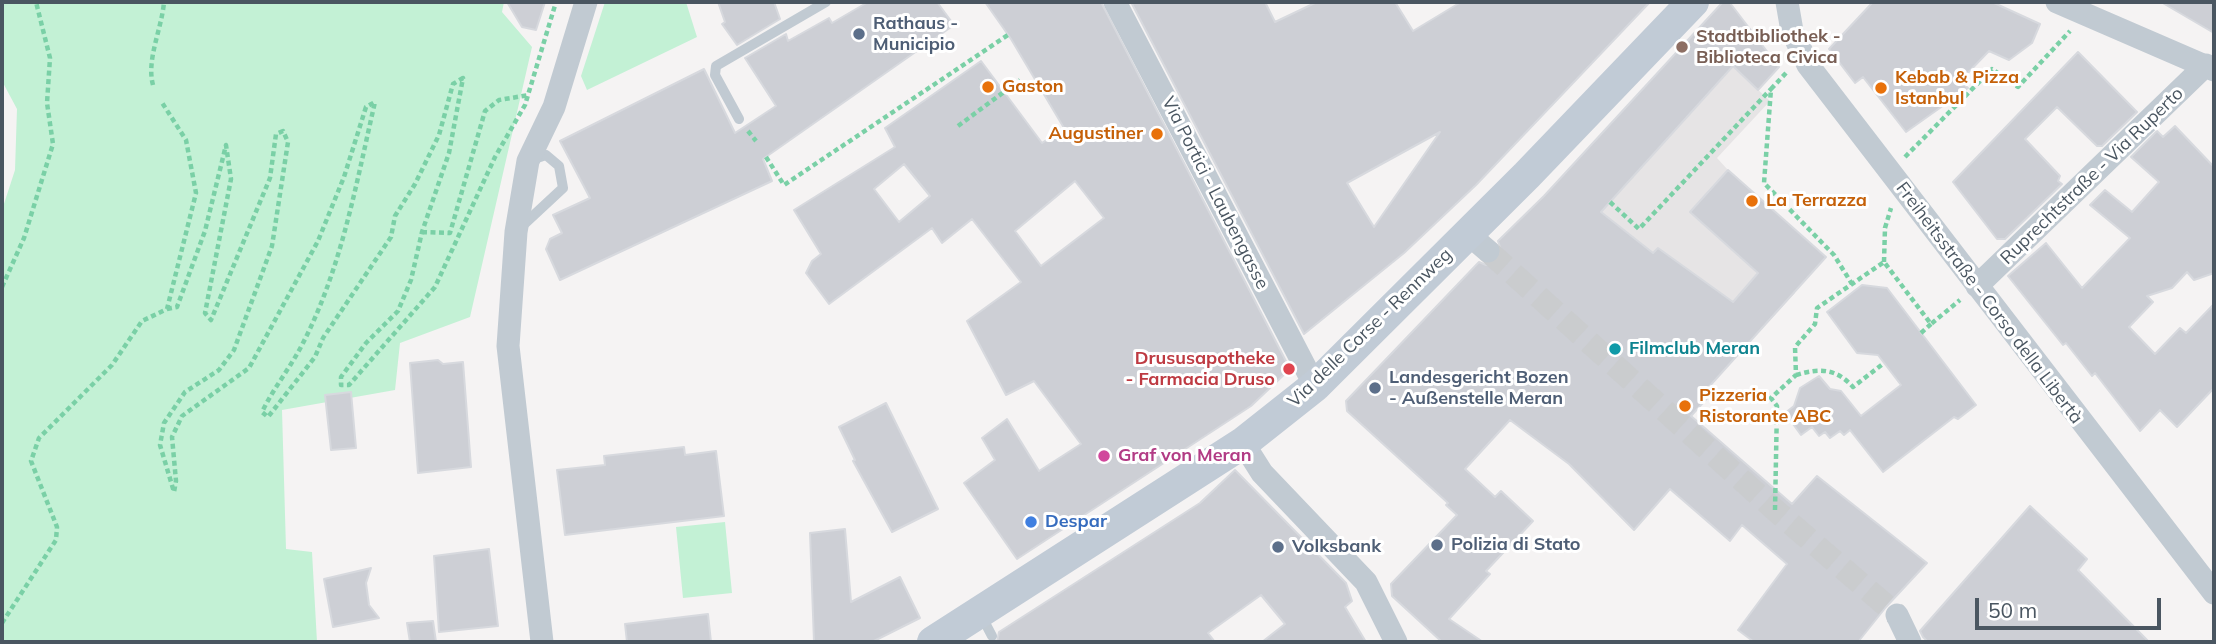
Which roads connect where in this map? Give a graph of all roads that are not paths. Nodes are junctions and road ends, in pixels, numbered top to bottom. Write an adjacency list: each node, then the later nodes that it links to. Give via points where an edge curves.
1 (586, 2): 9 (street, via 554,107)
2 (826, 2): 8 (lane, via 716,66 715,75)
3 (1115, 2): 12 (street, Via Portici - Laubengasse)
4 (1787, 2): 11 (street, Freiheitsstraße - Corso della Libertà, via 1803,57)
5 (2057, 2): 7 (street)
6 (1692, 3): 12 (main road, Via delle Corse - Rennweg, via 1478,242)
7 (2210, 68): 11 (street, Ruprechtstraße - Via Ruperto)
8 (739, 119)
9 (528, 161): 10 (street); 10 (lane, via 546,155 559,166 563,188)
10 (516, 232): 16 (street, via 508,346)
11 (1977, 286): 14 (street, Freiheitsstraße - Corso della Libertà)
12 (1315, 386): 13 (main road, Via delle Corse - Rennweg)
13 (1243, 443): 17 (main road, Via delle Corse - Rennweg, via 986,625); 18 (street, via 1262,473 1366,582)
14 (2214, 593)
15 (1897, 615): 19 (street)
16 (542, 642)
17 (933, 642)
18 (1395, 642)
19 (1910, 642)

